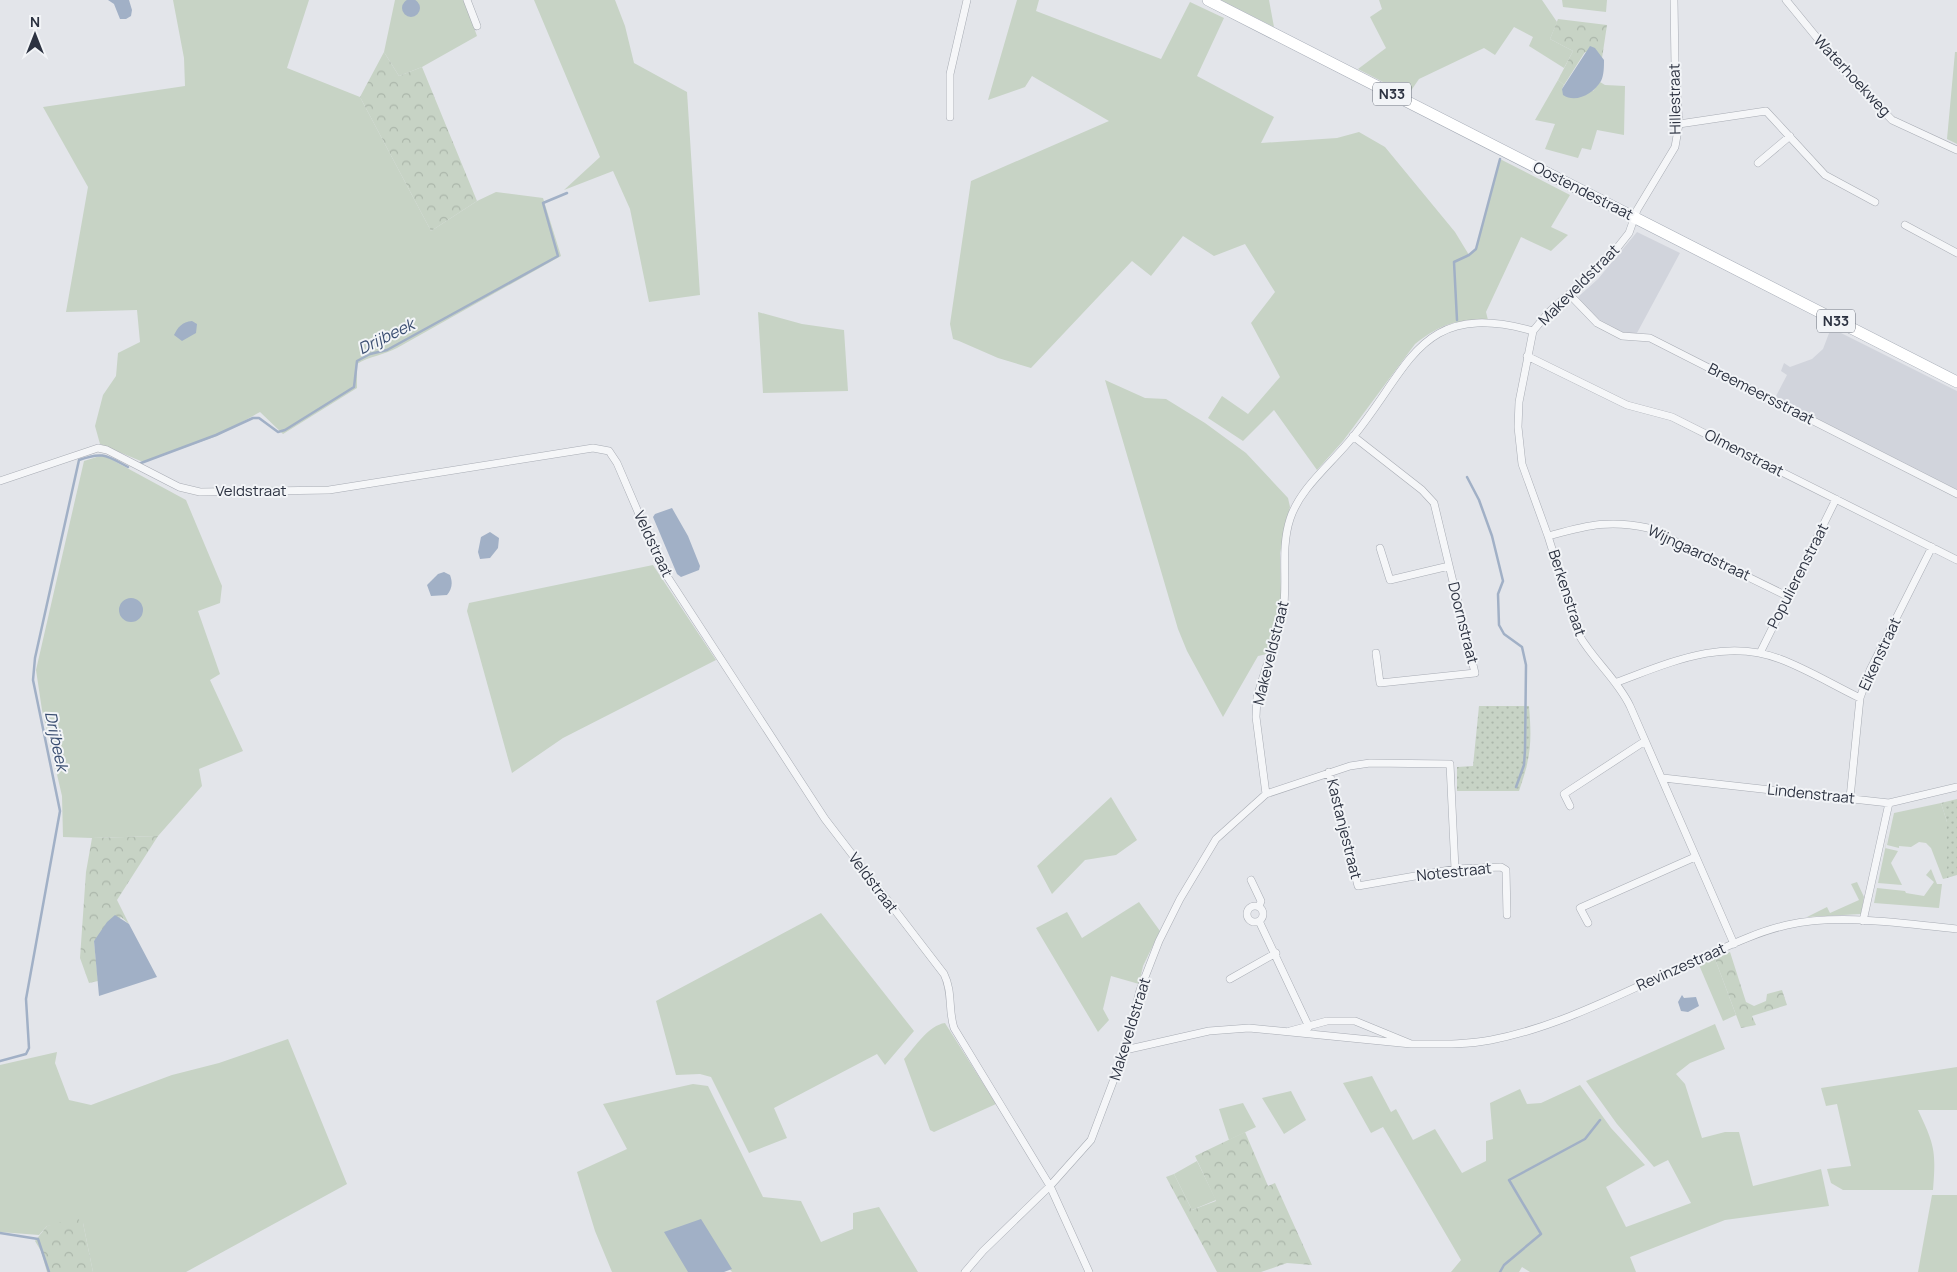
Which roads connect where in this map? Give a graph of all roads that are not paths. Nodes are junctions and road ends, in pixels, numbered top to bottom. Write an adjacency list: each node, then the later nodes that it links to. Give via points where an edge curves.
1 (467, 0): 6 (street)
2 (968, 0): 7 (street, via 950,74)
3 (1208, 0): 13 (main road, Oostendestraat / N33)
4 (1674, 0): 8 (street, Hillestraat)
5 (1786, 0): 10 (street, Waterhoekweg, via 1845,72 1892,120)
6 (477, 26)
7 (950, 117)
8 (1679, 124): 9 (street, via 1766,111); 13 (street, Hillestraat, via 1675,146)
9 (1790, 136): 11 (street); 12 (street, via 1825,175)
10 (1957, 150)
11 (1758, 163)
12 (1875, 202)
13 (1634, 217): 16 (street, Makeveldstraat, via 1629,233 1610,257); 19 (main road, Oostendestraat / N33)
14 (1905, 226): 15 (street)
15 (1957, 253)
16 (1570, 295): 17 (street, Makeveldstraat); 22 (street, Breemeersstraat, via 1589,317 1606,327 1628,337 1650,338)
17 (1533, 330): 18 (street, Berkenstraat); 20 (street, Makeveldstraat, via 1514,325 1468,322 1432,336 1417,348 1396,374)
18 (1526, 356): 23 (street, Olmenstraat, via 1627,406 1672,417); 24 (street, Berkenstraat, via 1518,427 1522,464)
19 (1957, 382)
20 (1353, 436): 28 (street, Doornstraat, via 1434,503); 38 (street, Makeveldstraat, via 1297,500 1289,520 1283,556 1283,613 1257,697 1256,717)
21 (0, 481): 59 (street, Veldstraat, via 98,448 179,487 200,492 329,490 593,448 609,451 663,570 825,819 944,974 950,989 950,1014 954,1028)
22 (1957, 494)
23 (1836, 499): 26 (street, Olmenstraat); 29 (street, Populierenstraat)
24 (1548, 536): 29 (street, Wijngaardstraat, via 1598,524 1623,522 1648,528); 32 (street, Berkenstraat, via 1579,635)
25 (1380, 548): 28 (street, Doornstraat, via 1390,580)
26 (1932, 548): 27 (street, Olmenstraat); 33 (street, Eikenstraat, via 1870,670)
27 (1957, 560)
28 (1449, 566): 30 (street, Doornstraat, via 1475,673 1380,683)
29 (1787, 596): 31 (street, Populierenstraat)
30 (1376, 653)
31 (1760, 653): 32 (street, via 1723,650 1702,653); 33 (street, via 1780,659)
32 (1617, 682): 34 (street, Berkenstraat)
33 (1860, 698): 39 (street, Eikenstraat)
34 (1645, 741): 36 (street, Berkenstraat); 41 (street, via 1564,794)
35 (1329, 772): 38 (street); 43 (street, via 1370,763 1450,764); 45 (street, Kastanjestraat)
36 (1663, 778): 39 (street, Lindenstraat); 42 (street, Berkenstraat)
37 (1957, 787): 40 (street, Lindenstraat)
38 (1266, 794): 58 (street, Makeveldstraat, via 1216,839 1180,899 1140,990)
39 (1850, 798): 40 (street, Lindenstraat)
40 (1889, 803): 49 (street)
41 (1570, 806)
42 (1695, 857): 50 (street, via 1580,908); 52 (street, Berkenstraat)
43 (1456, 869): 45 (street, Notestraat); 47 (street, Notestraat, via 1501,867 1506,870)
44 (1251, 880): 46 (street, via 1261,901)
45 (1358, 886)
46 (1259, 907): 48 (street, via 1263,915); 48 (street, via 1252,906 1247,914 1251,921)
47 (1507, 915)
48 (1259, 920): 53 (street)
49 (1863, 921): 51 (street, Revinzestraat); 52 (street, Revinzestraat, via 1829,920 1788,925)
50 (1588, 924)
51 (1957, 929)
52 (1734, 944): 57 (street, Revinzestraat, via 1570,1016 1530,1030 1489,1041)
53 (1276, 953): 54 (street); 55 (street)
54 (1230, 979)
55 (1309, 1027): 56 (street, Revinzestraat); 57 (street, Revinzestraat, via 1327,1021 1355,1021)
56 (1290, 1032): 57 (street, Revinzestraat); 58 (street, Revinzestraat, via 1229,1029)
57 (1411, 1044)
58 (1124, 1050): 59 (street, Makeveldstraat, via 1091,1140)
59 (1050, 1186): 60 (street, Makeveldstraat); 61 (street)
60 (965, 1272)
61 (1089, 1272)

